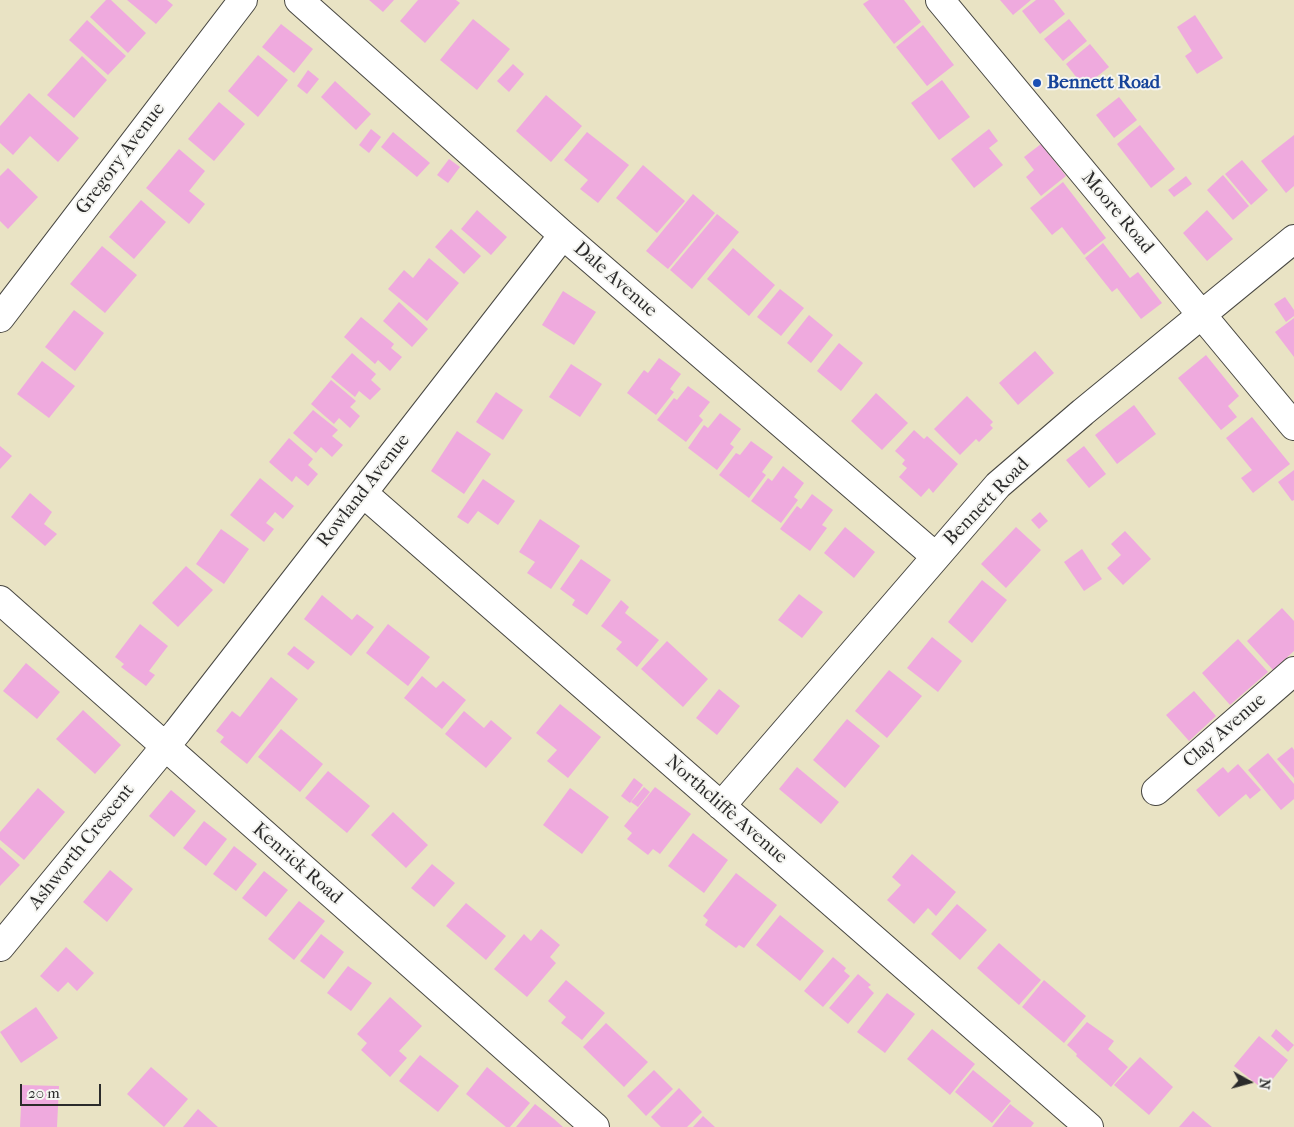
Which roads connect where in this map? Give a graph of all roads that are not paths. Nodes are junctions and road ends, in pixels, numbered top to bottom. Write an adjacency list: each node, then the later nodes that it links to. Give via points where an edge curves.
1 (243, 0): 7 (street, Gregory Avenue)
2 (299, 0): 4 (street, Dale Avenue)
3 (940, 0): 6 (street, Moore Road)
4 (563, 235): 9 (street, Rowland Avenue); 10 (street, Dale Avenue)
5 (1294, 239): 6 (street, Bennett Road)
6 (1202, 314): 8 (street, Moore Road); 10 (street, Bennett Road, via 998,485)
7 (0, 318)
8 (1294, 426)
9 (363, 493): 13 (street, Rowland Avenue); 15 (street, Northcliffe Avenue)
10 (935, 556): 15 (street, Bennett Road)
11 (0, 600): 13 (street, Kenrick Road)
12 (1294, 671): 14 (street, Clay Avenue)
13 (164, 748): 16 (street, Ashworth Crescent); 17 (street, Kenrick Road)
14 (1156, 791)
15 (721, 806): 18 (street, Northcliffe Avenue)
16 (0, 947)
17 (595, 1127)
18 (1089, 1127)

